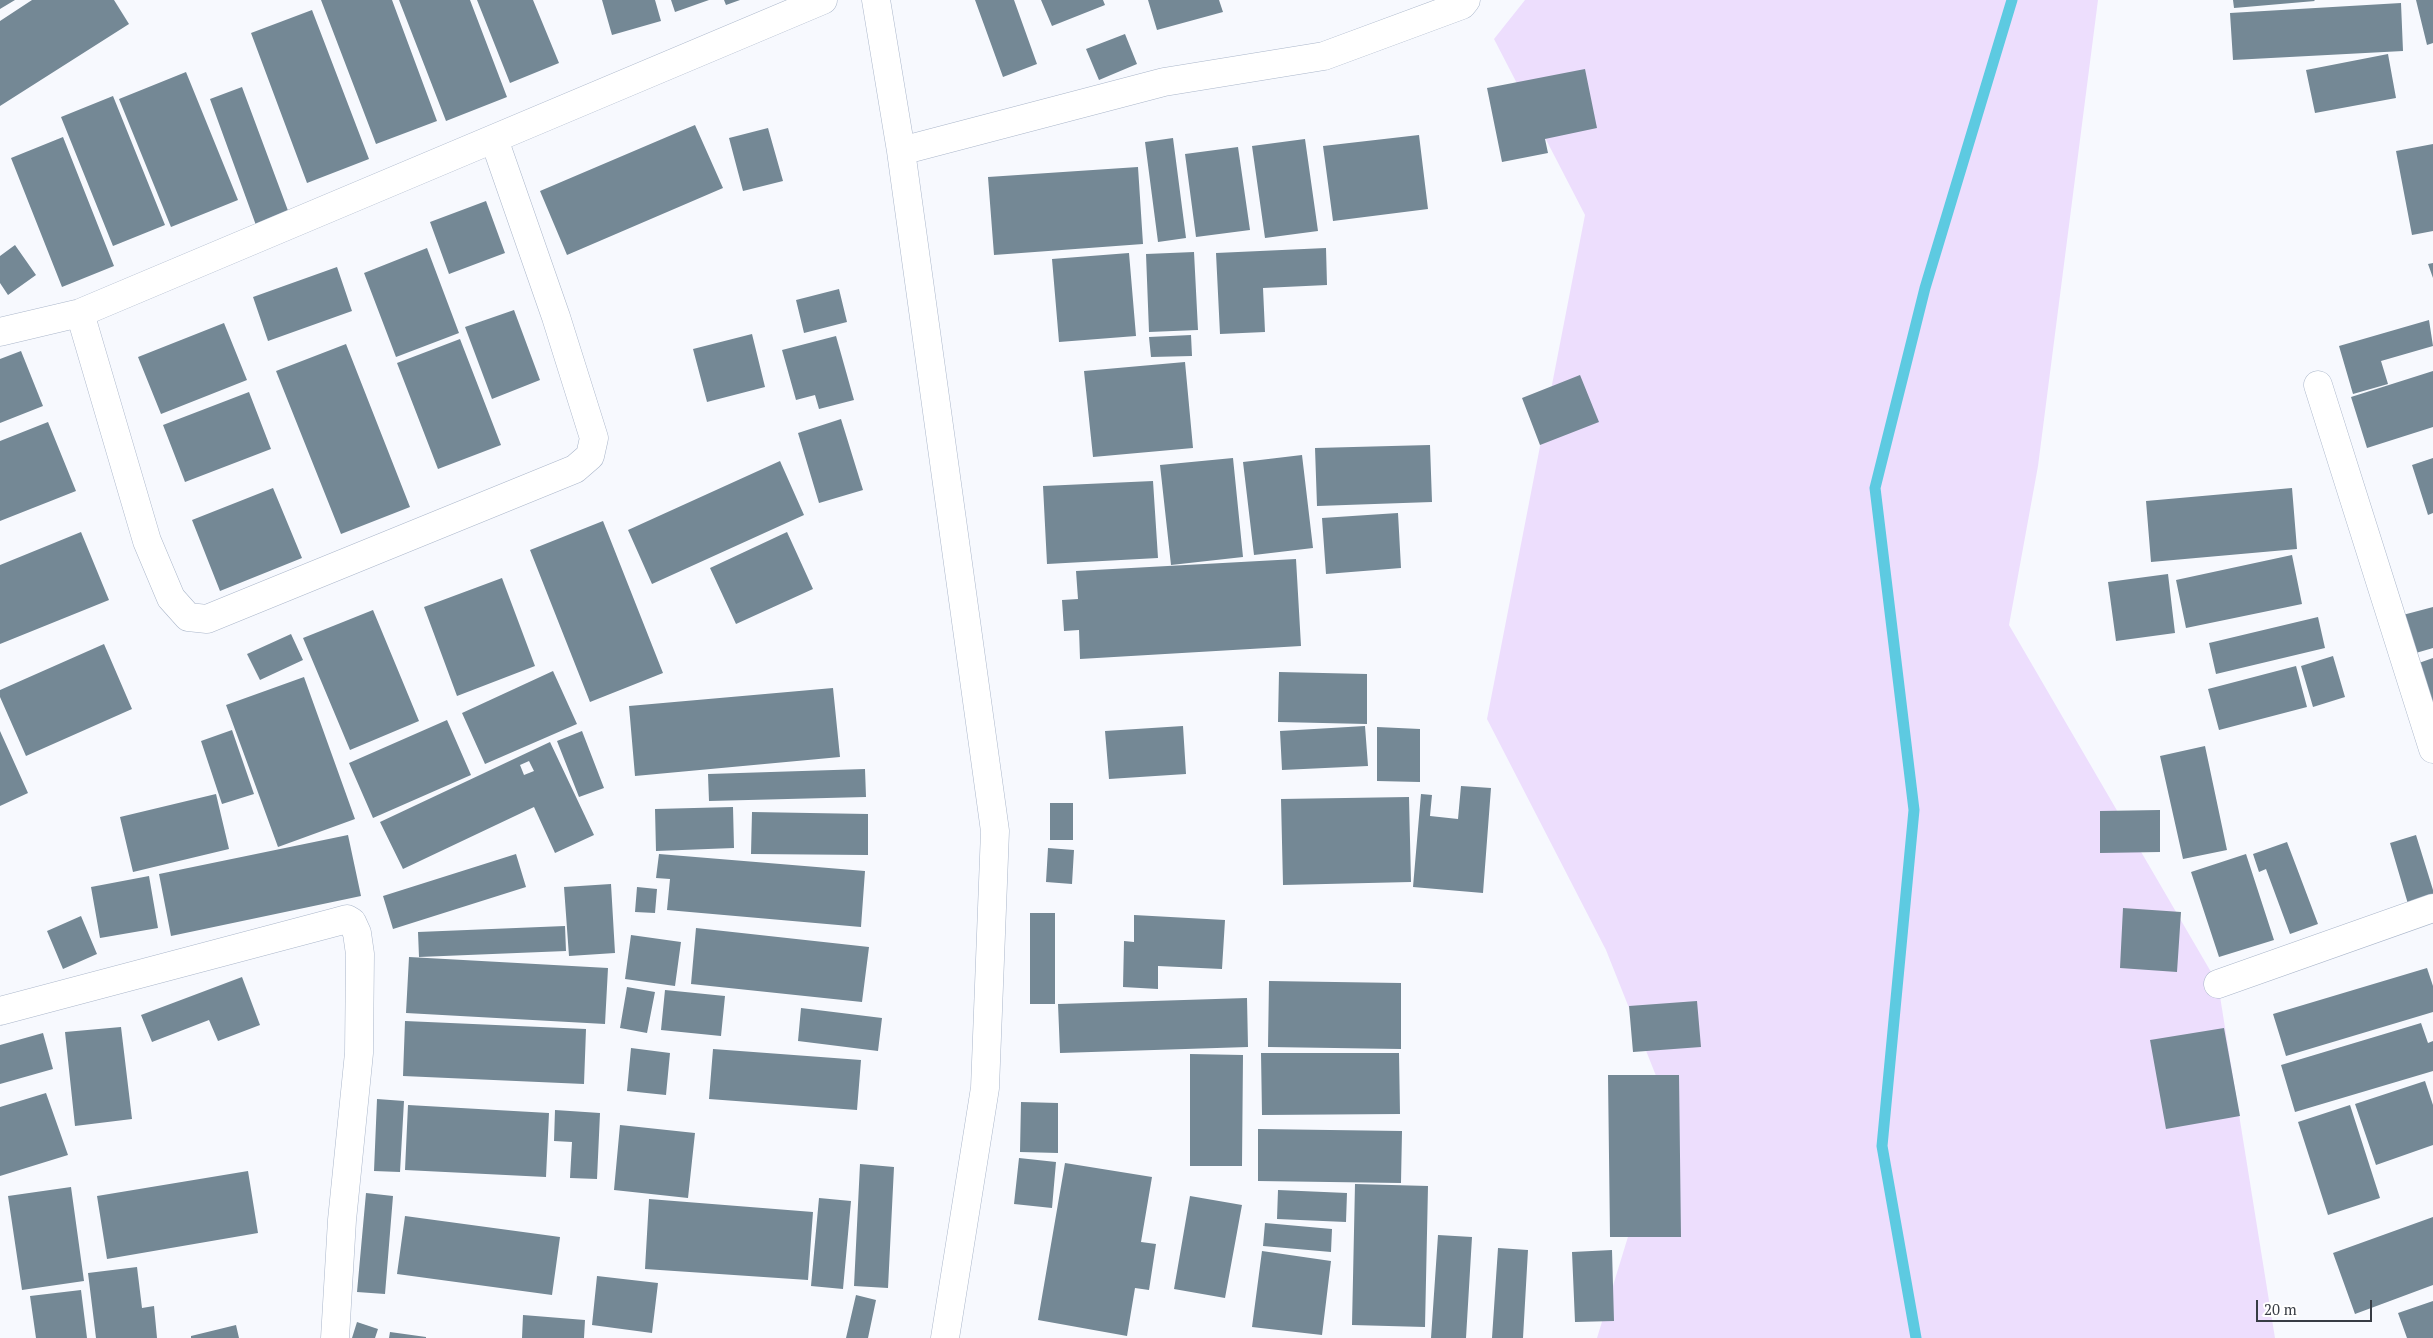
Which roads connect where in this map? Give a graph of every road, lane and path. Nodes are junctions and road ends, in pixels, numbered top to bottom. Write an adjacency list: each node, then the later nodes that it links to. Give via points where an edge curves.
1 (823, 0): 4 (street)
2 (876, 0): 5 (street)
3 (1466, 0): 5 (street, via 1462,5 1324,56 1164,82)
4 (494, 139): 6 (street); 6 (street, via 594,438 590,456 567,473 207,619 188,617 171,598 147,541)
5 (901, 151): 14 (street, via 995,831 985,1088)
6 (80, 313): 7 (street)
7 (0, 332)
8 (2318, 386): 9 (street)
9 (2433, 749)
10 (2433, 908): 11 (street)
11 (2218, 984)
12 (0, 1011): 13 (street, via 347,919 352,922 360,954 360,1053 342,1220)
13 (335, 1338)
14 (945, 1338)

